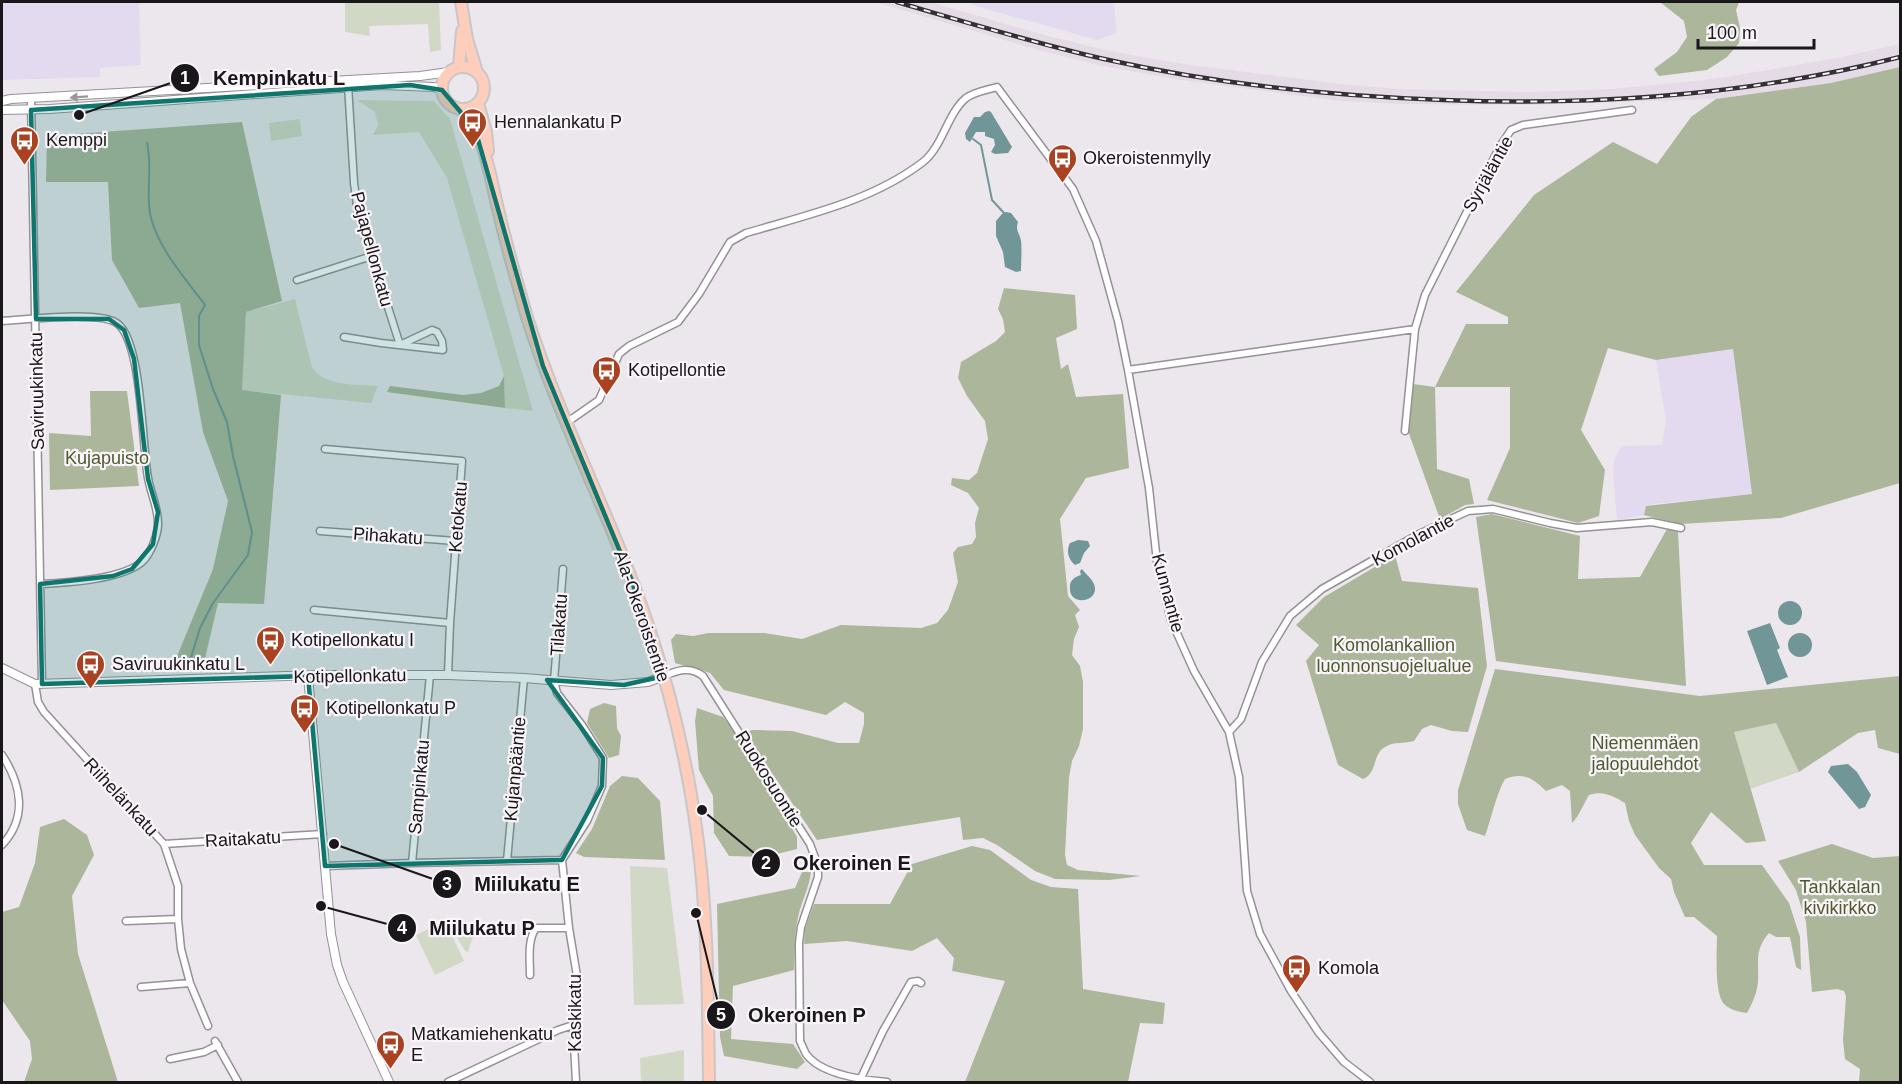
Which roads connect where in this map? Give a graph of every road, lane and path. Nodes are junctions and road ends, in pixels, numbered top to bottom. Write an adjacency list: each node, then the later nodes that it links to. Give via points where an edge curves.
1 (461, 2): 2 (main road)
2 (462, 15): 3 (main road); 4 (main road)
3 (454, 69): 4 (main road, via 469,67); 5 (street); 6 (main road, via 443,82)
4 (477, 72): 9 (main road, via 484,91)
5 (348, 83): 6 (street); 7 (street, one-way to 7); 12 (street); 15 (street, Pajapellonkatu, via 358,213)
6 (442, 90): 10 (main road, via 450,105)
7 (31, 99): 8 (street); 12 (street, Saviruukinkatu)
8 (2, 101)
9 (478, 103): 10 (main road); 14 (main road, Ala-Okeroistentie, via 486,132)
10 (462, 109): 14 (main road, Ala-Okeroistentie, via 479,139)
11 (2, 110): 12 (street)
12 (31, 110): 17 (street, Saviruukinkatu)
13 (1632, 110): 19 (street, Syrjäläntie, via 1511,130 1425,295)
14 (488, 169): 23 (main road, Ala-Okeroistentie, via 524,306)
15 (372, 256): 16 (street); 21 (street, Pajapellonkatu)
16 (297, 280)
17 (36, 319): 18 (street); 30 (street, Saviruukinkatu); 30 (street, via 109,319 124,330 134,359 148,479 158,512 153,544 145,559 132,569 113,576)
18 (2, 321)
19 (1415, 329): 22 (street); 24 (street, Syrjäläntie)
20 (344, 337): 21 (street)
21 (400, 345): 21 (street, via 432,349 443,350 442,341 432,330)
22 (1128, 370): 23 (street, Kunnantie, via 1096,241 1073,189 996,87 968,96 925,160 890,184 854,200 746,233 730,242 678,322 619,354 599,400); 41 (street, Kunnantie, via 1149,488 1157,562 1172,620 1194,671)
23 (566, 423): 37 (main road, Ala-Okeroistentie, via 631,578)
24 (1405, 431)
25 (325, 449): 28 (street, Ketokatu, via 462,461)
26 (1681, 528): 41 (street, Komolantie, via 1652,522 1577,528 1493,509 1468,511 1419,534 1322,590 1290,616 1262,662 1241,719)
27 (320, 531): 28 (street, Pihakatu)
28 (456, 541): 32 (street, Ketokatu)
29 (563, 569): 39 (street, Tilakatu)
30 (40, 584): 40 (street, Saviruukinkatu)
31 (314, 610): 32 (street)
32 (450, 623): 35 (street, Ketokatu)
33 (2, 668): 40 (street)
34 (430, 675): 35 (street, Kotipellonkatu); 36 (street, Kotipellonkatu); 48 (street, Sampinkatu)
35 (448, 675): 38 (street, Kotipellonkatu)
36 (308, 676): 40 (street, Kotipellonkatu); 43 (street)
37 (664, 676): 39 (street, Kotipellonkatu, via 617,685); 60 (street, Ruokosuontie, via 687,669 703,676 810,844 818,877 799,943 800,1041 816,1063); 65 (main road, Ala-Okeroistentie, via 693,805 701,868)
38 (524, 678): 39 (street, Kotipellonkatu); 47 (street, Kujanpääntie)
39 (554, 681): 46 (street, via 557,693 603,758 602,786 587,821)
40 (38, 684): 44 (street, Riihelänkatu, via 38,702 44,712)
41 (1229, 732): 67 (street, Kunnantie, via 1239,777 1247,891 1260,934 1319,1033 1344,1062)
42 (2, 755): 45 (street, via 17,784 19,806 14,826)
43 (323, 834): 44 (street, Raitakatu); 49 (street)
44 (164, 843): 50 (street, Riihelänkatu, via 178,886)
45 (2, 845)
46 (562, 860): 47 (street); 52 (street, Kaskikatu)
47 (507, 861): 48 (street)
48 (412, 862): 49 (street)
49 (325, 866): 62 (street, via 337,965)
50 (178, 918): 51 (street); 54 (street, Riihelänkatu)
51 (126, 921)
52 (569, 928): 53 (street, via 537,928 532,933); 57 (street, Kaskikatu, via 578,982)
53 (530, 975)
54 (190, 983): 56 (street); 58 (street, Riihelänkatu)
55 (921, 983): 60 (street, via 911,982)
56 (141, 987)
57 (573, 1025): 63 (street); 64 (street, Kaskikatu)
58 (208, 1026)
59 (170, 1059): 61 (street, via 204,1052 216,1043)
60 (861, 1078): 66 (street, Ruokosuontie)
61 (238, 1083)
62 (388, 1083)
63 (448, 1083)
64 (576, 1083)
65 (709, 1083)
66 (887, 1083)
67 (1370, 1083)

